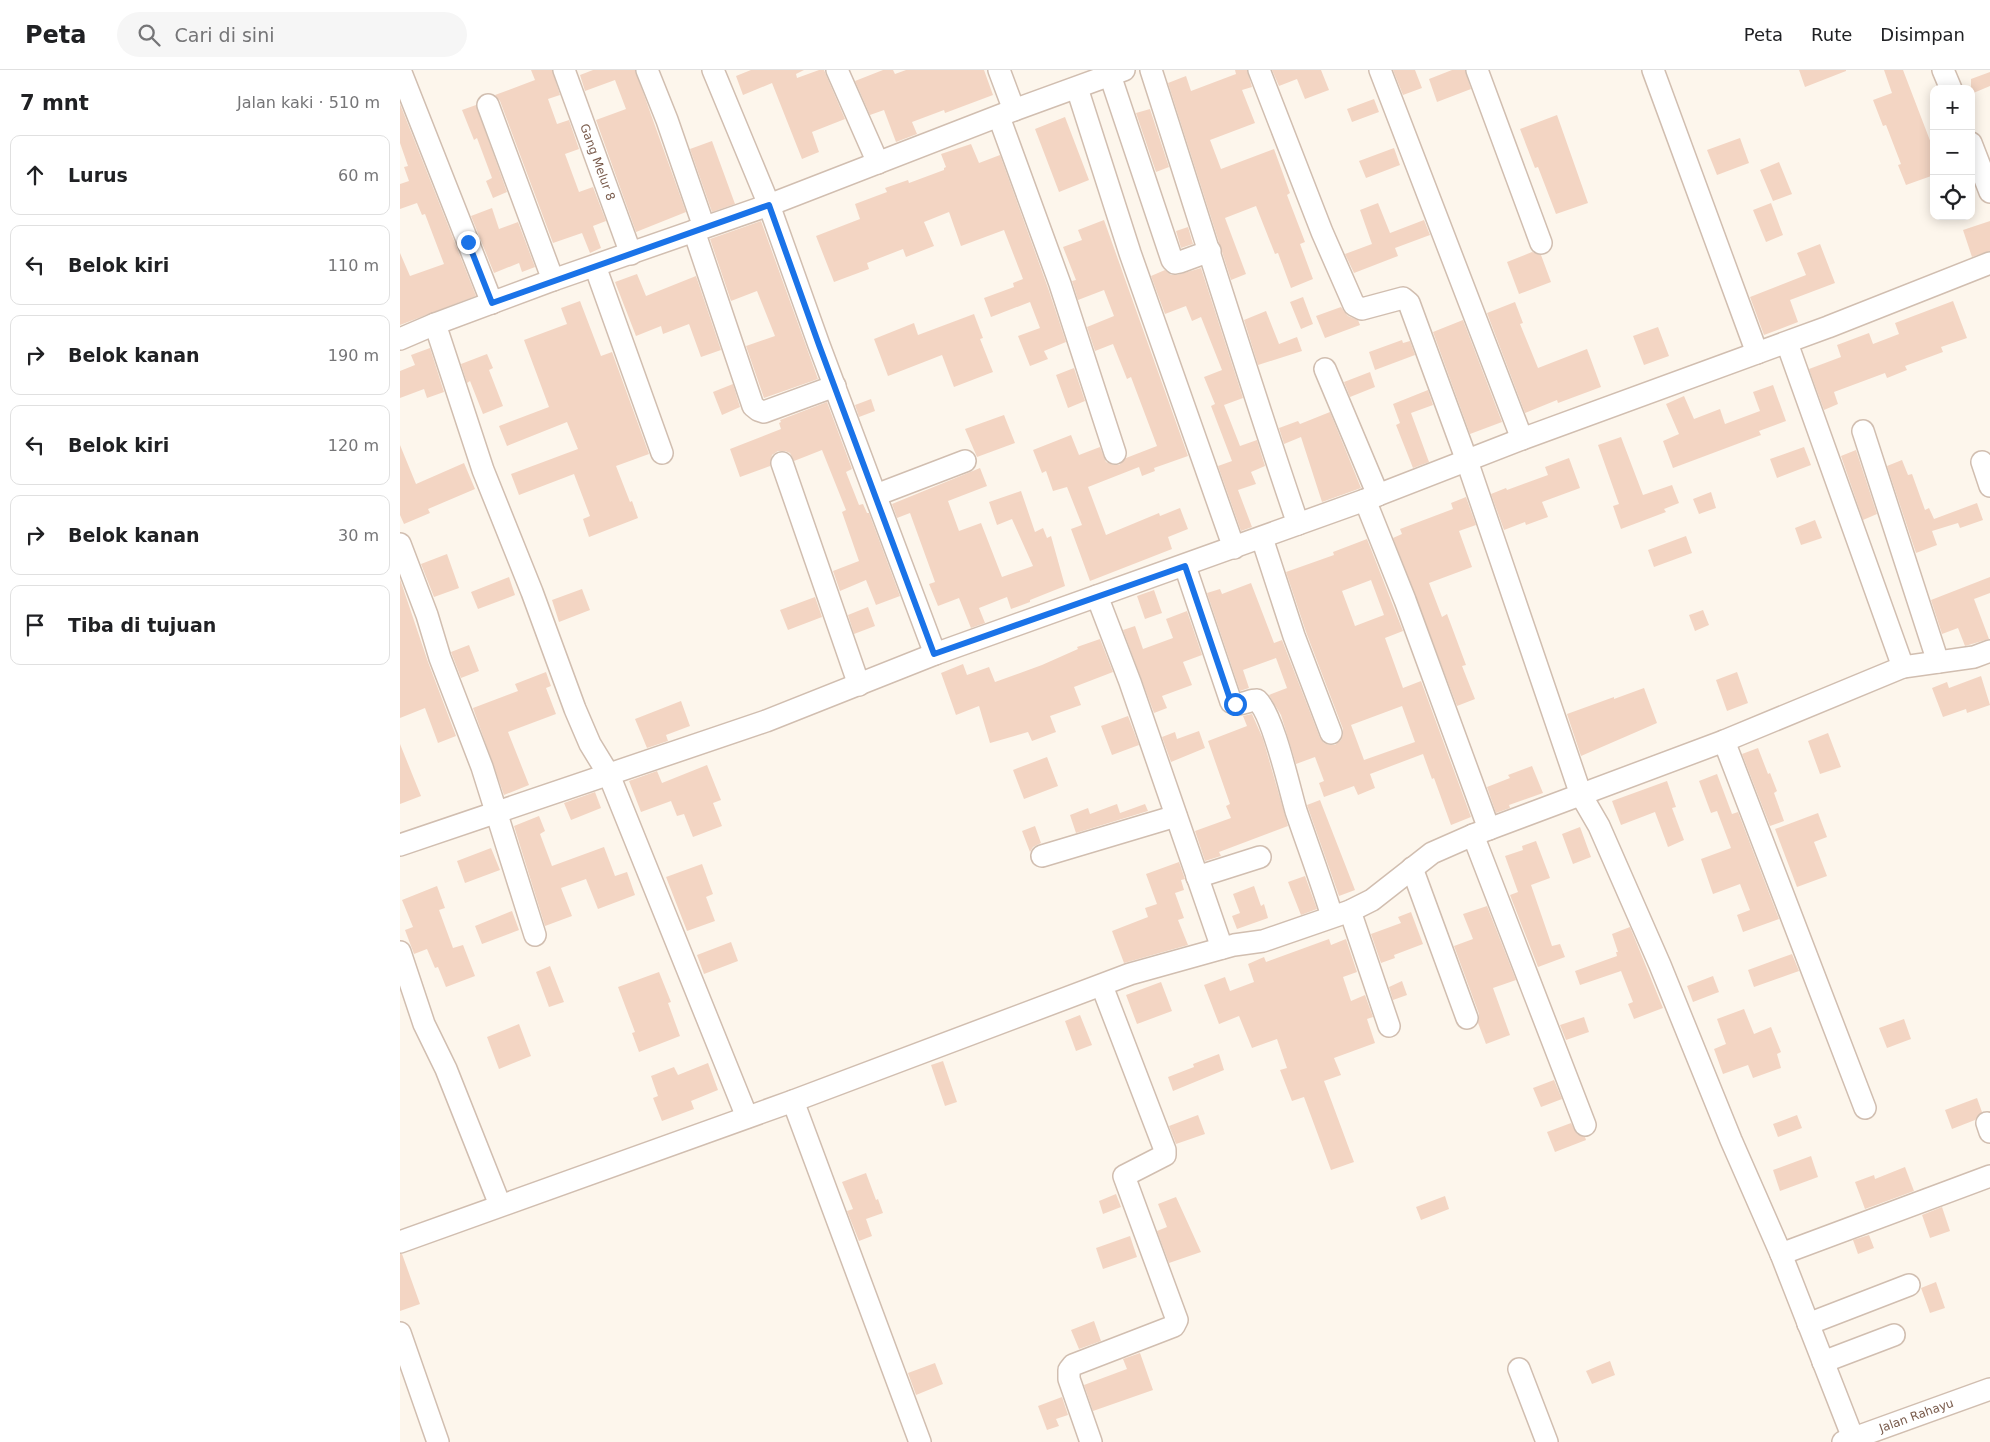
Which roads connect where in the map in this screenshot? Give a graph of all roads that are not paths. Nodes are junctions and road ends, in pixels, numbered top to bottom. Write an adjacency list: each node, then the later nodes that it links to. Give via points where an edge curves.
1 (400, 70): 29 (street)
2 (564, 70): 25 (street, Gang Melur 8)
3 (647, 70): 22 (street, via 667,120)
4 (713, 70): 21 (street)
5 (838, 70): 19 (street)
6 (999, 70): 17 (street)
7 (1151, 70): 24 (street)
8 (1259, 70): 41 (street, via 1354,305 1362,309 1403,298 1409,303)
9 (1380, 70): 37 (street)
10 (1477, 70): 23 (street)
11 (1653, 70): 33 (street)
12 (1943, 70): 14 (street)
13 (1108, 74): 15 (street); 24 (street, via 1172,260 1180,262)
14 (1949, 85)
15 (1077, 88): 17 (street); 50 (street, via 1130,253)
16 (488, 105): 28 (street)
17 (1006, 113): 19 (street); 39 (street)
18 (1975, 153): 20 (street)
19 (878, 163): 21 (street)
20 (1990, 192)
21 (769, 205): 22 (street); 35 (street)
22 (699, 229): 25 (street); 35 (street, via 753,406 764,412)
23 (1541, 243)
24 (1210, 251): 47 (street, via 1252,390)
25 (631, 254): 27 (street)
26 (1990, 263): 32 (street)
27 (595, 266): 28 (street); 38 (street)
28 (554, 280): 29 (street)
29 (492, 303): 30 (street)
30 (435, 324): 31 (street); 60 (street, via 483,470 568,692 590,744)
31 (400, 339)
32 (1786, 343): 33 (street); 56 (street)
33 (1757, 353): 37 (street)
34 (1325, 369): 46 (street)
35 (835, 386): 45 (street)
36 (1863, 431): 55 (street)
37 (1522, 439): 41 (street)
38 (662, 453)
39 (1115, 453)
40 (965, 461): 45 (street)
41 (1467, 461): 46 (street); 61 (street)
42 (1982, 462): 44 (street)
43 (782, 463): 57 (street)
44 (1990, 486)
45 (876, 495): 54 (street)
46 (1372, 498): 47 (street); 64 (street)
47 (1298, 524): 48 (street)
48 (1262, 538): 50 (street); 58 (street, via 1287,618)
49 (400, 544): 62 (street)
50 (1234, 548): 51 (street)
51 (1185, 566): 52 (street); 70 (street, via 1231,702 1242,704 1257,700 1262,704 1297,811)
52 (1097, 596): 54 (street); 63 (street)
53 (1990, 651): 55 (street, via 1974,657)
54 (934, 654): 57 (street)
55 (1938, 662): 56 (street)
56 (1903, 667): 59 (street)
57 (859, 685): 60 (street)
58 (1331, 733)
59 (1724, 741): 61 (street); 78 (street)
60 (609, 775): 62 (street); 79 (street)
61 (1580, 795): 64 (street); 84 (street, via 1599,826 1660,965)
62 (495, 811): 65 (street); 71 (street)
63 (1176, 816): 66 (street); 69 (street)
64 (1481, 832): 68 (street, via 1432,853); 80 (street)
65 (401, 841)
66 (1042, 856)
67 (1260, 857): 69 (street)
68 (1412, 868): 70 (street, via 1372,900); 75 (street)
69 (1198, 877): 72 (street)
70 (1341, 914): 72 (street, via 1288,934); 76 (street)
71 (535, 935)
72 (1222, 948): 74 (street, via 1130,974)
73 (400, 952): 82 (street, via 424,1024 446,1069)
74 (1102, 986): 77 (street); 95 (street, via 1165,1148 1164,1155 1124,1176 1177,1320 1174,1326 1069,1370 1069,1379)
75 (1467, 1018)
76 (1389, 1026)
77 (793, 1101): 79 (street); 94 (street)
78 (1864, 1108)
79 (747, 1117): 82 (street)
80 (1585, 1125)
81 (1990, 1176): 84 (street)
82 (500, 1205): 83 (street)
83 (400, 1242)
84 (1781, 1254): 86 (street)
85 (1909, 1286): 86 (street)
86 (1808, 1324): 89 (street)
87 (400, 1333): 93 (street)
88 (1894, 1335): 89 (street)
89 (1823, 1362): 92 (street)
90 (1519, 1369): 96 (street)
91 (1990, 1389): 92 (street, Jalan Rahayu)
92 (1848, 1440)
93 (438, 1442)
94 (920, 1442)
95 (1090, 1442)
96 (1547, 1442)

